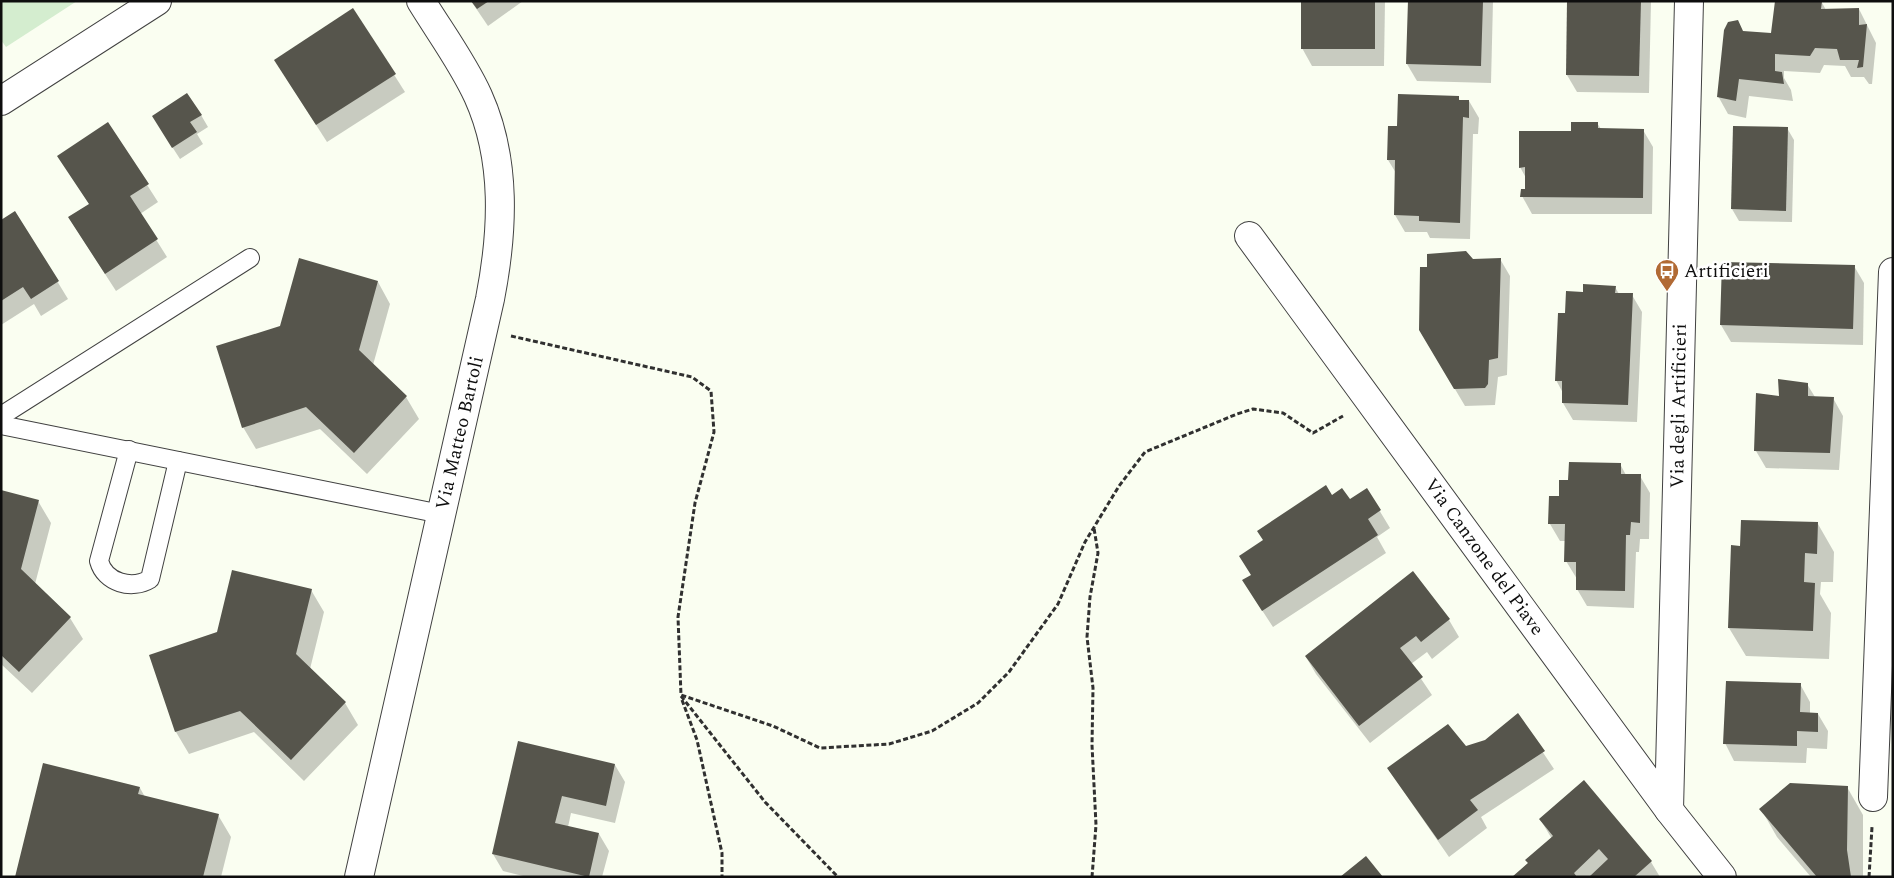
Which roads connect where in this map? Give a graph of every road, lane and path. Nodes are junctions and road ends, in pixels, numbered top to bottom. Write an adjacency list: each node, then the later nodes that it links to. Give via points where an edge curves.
1 (156, 1): 4 (street)
2 (421, 1): 8 (street, Via Matteo Bartoli, via 478,96 496,153 500,191 499,242)
3 (1689, 1): 18 (street, Via degli Artificieri)
4 (1, 101)
5 (1249, 236): 9 (street, Via Canzone del Piave)
6 (250, 258): 10 (lane)
7 (1893, 272): 17 (street)
8 (483, 329): 14 (street, Via Matteo Bartoli); 16 (path, via 692,377 710,391 714,432 695,503 678,617)
9 (1370, 402): 15 (path, via 1313,433 1283,413 1253,409 1145,452 1119,486); 18 (street, Via Canzone del Piave)
10 (1, 416)
11 (1, 425): 12 (lane)
12 (129, 450): 13 (lane); 13 (lane, via 98,561 101,571 123,583 140,585 150,579)
13 (178, 461): 14 (lane)
14 (441, 514): 19 (street, Via Matteo Bartoli)
15 (1094, 528): 16 (path, via 1058,604 1010,672 978,703 932,730 889,744 820,748 773,726); 22 (path, via 1098,553 1087,637 1093,688 1096,825)
16 (680, 695): 20 (path, via 697,740 722,853); 21 (path, via 765,802)
17 (1873, 809): 24 (path)
18 (1669, 810): 23 (street, Via Canzone del Piave)
19 (359, 877)
20 (722, 877)
21 (838, 877)
22 (1092, 877)
23 (1722, 877)
24 (1869, 877)

